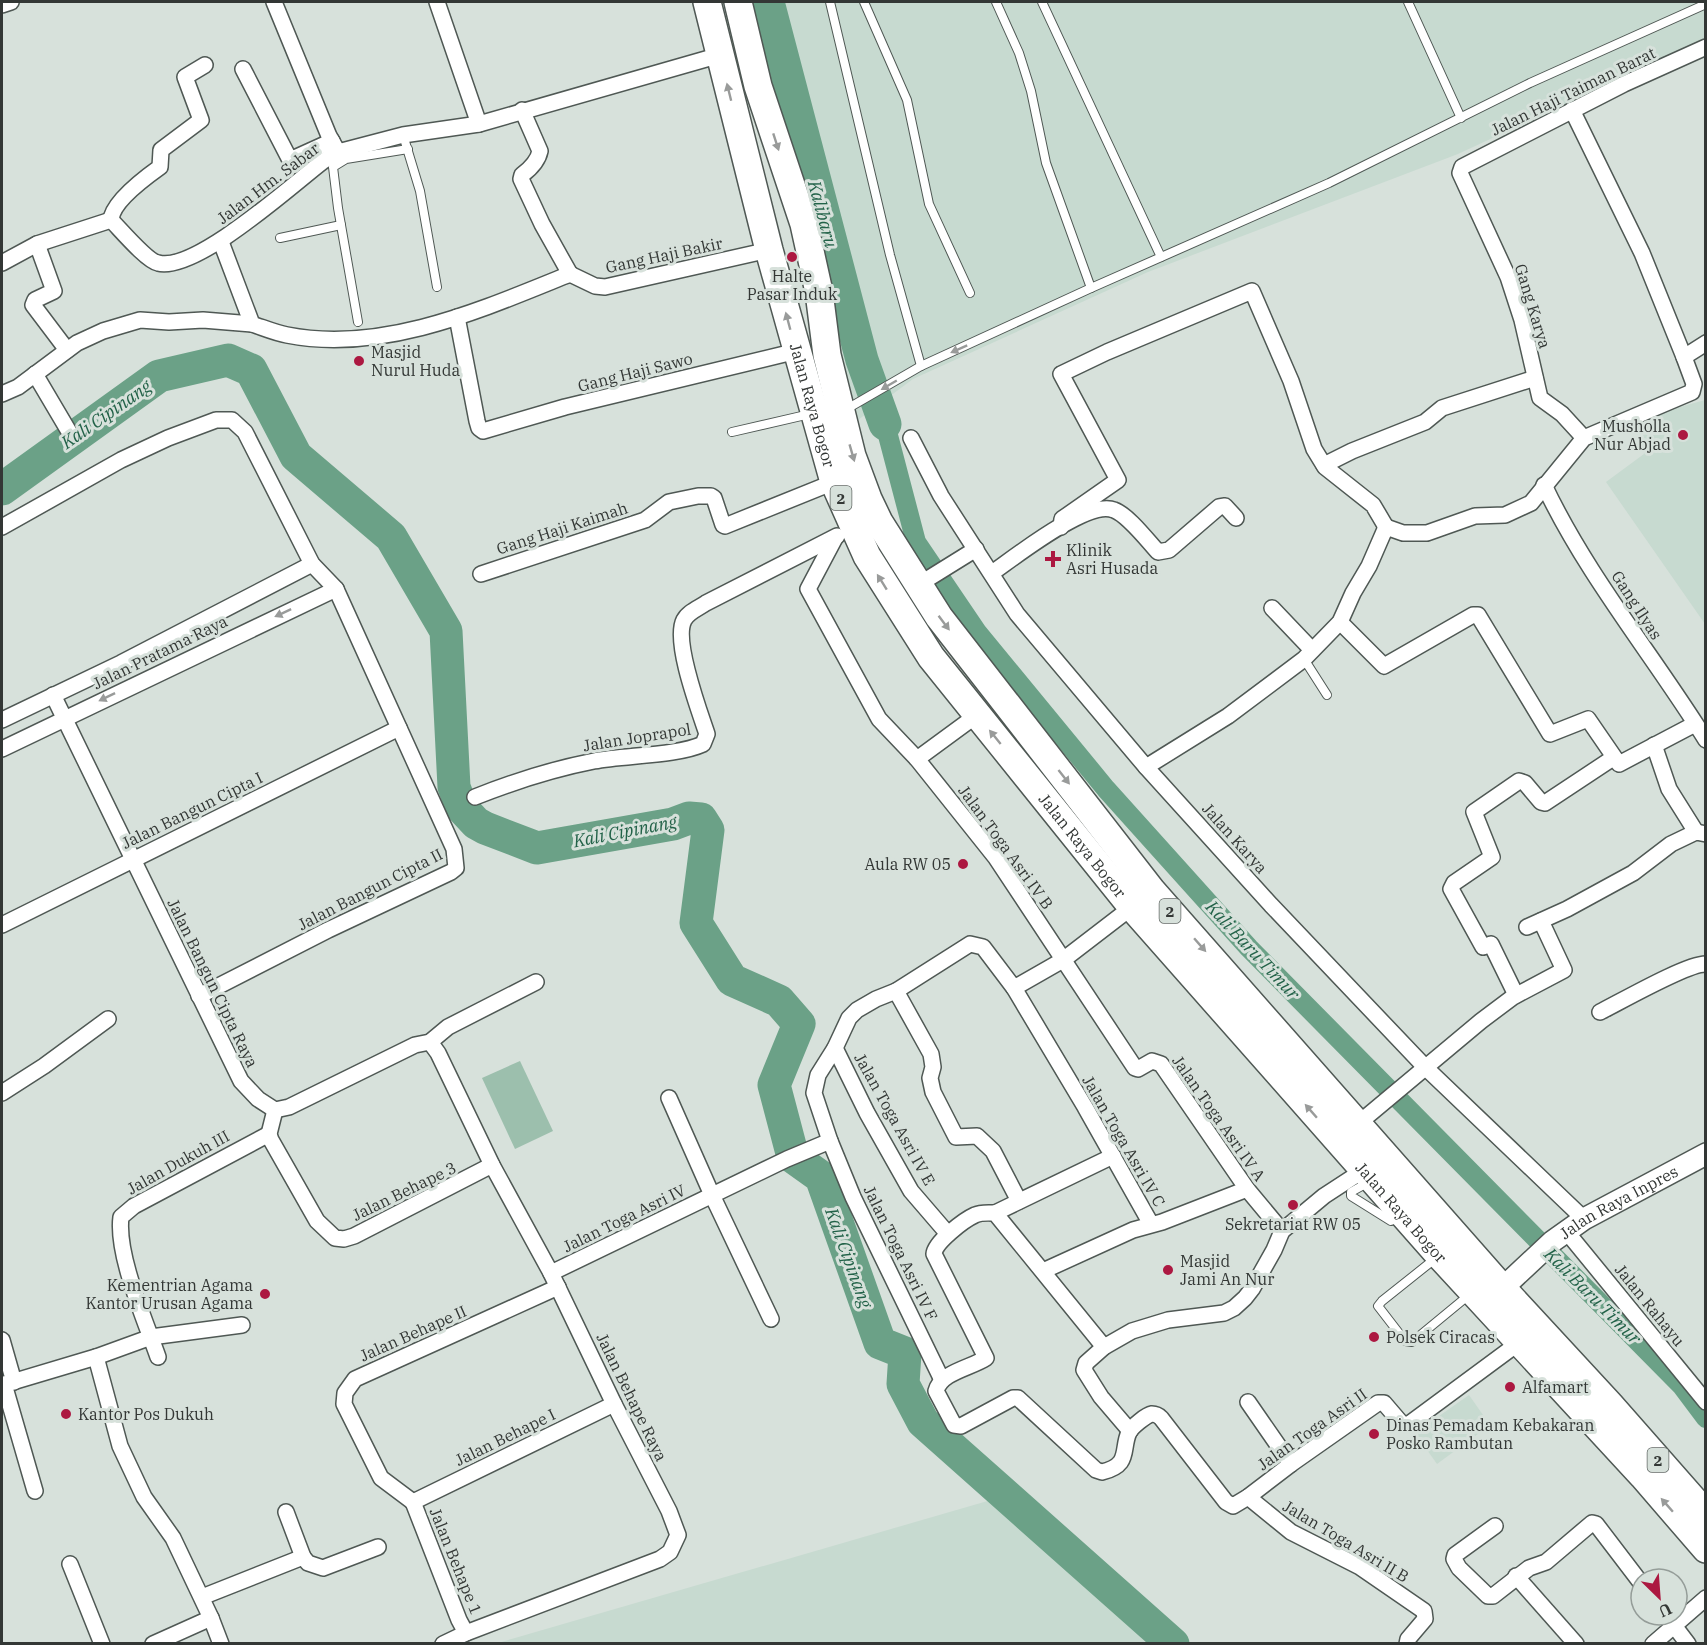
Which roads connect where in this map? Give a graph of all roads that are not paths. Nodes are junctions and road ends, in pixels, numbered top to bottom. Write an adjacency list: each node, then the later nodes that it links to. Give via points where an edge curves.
1 (11, 2): 12 (street)
2 (274, 2): 22 (street)
3 (437, 2): 20 (street)
4 (708, 2): 14 (highway, Jalan Raya Bogor / 2)
5 (738, 2): 47 (highway, Jalan Raya Bogor / 2, one-way to 47, via 758,86 804,224 819,292 827,356)
6 (830, 2): 43 (lane, via 890,255)
7 (864, 2): 35 (lane, via 907,100 929,204)
8 (996, 2): 34 (lane, via 1019,52 1046,163)
9 (1042, 2): 30 (lane)
10 (1408, 2): 19 (lane)
11 (1706, 4): 19 (lane)
12 (2, 5)
13 (1706, 47): 18 (street, Jalan Haji Taiman Barat)
14 (720, 56): 17 (street, Jalan Hm. Sabar); 29 (highway, Jalan Raya Bogor / 2, one-way to 14)
15 (205, 65): 24 (street, via 185,77 201,120 162,149 160,167 119,203)
16 (243, 69): 22 (street, via 290,160)
17 (522, 110): 20 (street, Jalan Hm. Sabar); 32 (street, via 540,151 521,180)
18 (1572, 110): 23 (street, Jalan Haji Taiman Barat, via 1462,167); 42 (street, via 1642,253)
19 (1461, 118): 30 (lane, via 1329,183)
20 (479, 124): 21 (street, Jalan Hm. Sabar)
21 (405, 142): 22 (street, Jalan Hm. Sabar); 25 (lane, via 346,159 333,167); 33 (lane, via 420,191)
22 (335, 147): 27 (street, Jalan Hm. Sabar, via 322,162)
23 (1460, 173): 45 (street, Gang Karya, via 1508,277)
24 (111, 220): 27 (street, Jalan Hm. Sabar, via 158,263 174,263); 28 (street)
25 (341, 225): 26 (lane); 37 (lane)
26 (280, 238)
27 (220, 242): 38 (street)
28 (37, 244): 31 (street); 40 (street, via 54,291 34,300 33,305)
29 (769, 250): 32 (street, Gang Haji Bakir, via 605,287); 41 (highway, Jalan Raya Bogor / 2, one-way to 29)
30 (1161, 257): 34 (lane)
31 (2, 264)
32 (570, 274): 36 (street)
33 (437, 287)
34 (1091, 288): 43 (lane, one-way to 43)
35 (970, 293)
36 (458, 317): 38 (street, via 386,335 344,339 288,335); 41 (street, Gang Haji Sawo, via 482,431)
37 (358, 322)
38 (252, 324): 40 (street, via 140,320 103,331)
39 (1706, 343): 42 (street)
40 (67, 350): 44 (street)
41 (797, 351): 47 (highway, Jalan Raya Bogor / 2)
42 (1684, 357): 51 (street, via 1694,384 1692,392)
43 (921, 366): 47 (lane, one-way to 47)
44 (35, 374): 46 (street); 49 (street)
45 (1535, 378): 51 (street, Gang Karya, via 1540,398); 52 (street, via 1442,408 1425,422)
46 (2, 394)
47 (827, 412): 48 (lane); 53 (highway, Jalan Raya Bogor / 2); 64 (highway, Jalan Raya Bogor / 2, one-way to 64, via 852,456 879,522)
48 (732, 432)
49 (71, 435)
50 (910, 438): 60 (street, Jalan Karya)
51 (1584, 438): 54 (street)
52 (1324, 465): 57 (street, via 1312,445 1291,381 1252,291 1061,374 1118,480 1062,519); 58 (street, via 1373,505)
53 (834, 482): 59 (highway, Jalan Raya Bogor / 2); 63 (street, Gang Haji Kaimah, via 725,526 711,496 669,502 645,520)
54 (1544, 485): 58 (street, via 1531,503 1505,515 1475,516 1427,533 1403,533); 74 (street, Gang Ilyas, via 1609,597)
55 (1236, 518): 57 (street, via 1225,506 1219,507 1161,553 1114,510 1088,512)
56 (2, 527): 61 (street, via 168,438 216,420 232,420 245,432)
57 (1061, 527): 62 (street)
58 (1386, 527): 67 (street)
59 (844, 533): 71 (highway, Jalan Raya Bogor / 2, one-way to 59, via 910,627 867,556); 80 (street, Jalan Toga Asri IV B, via 808,585 808,591 879,718); 82 (street, Jalan Joprapol, via 686,616 681,642 707,734 703,744 594,761 516,780)
60 (976, 549): 62 (street, Jalan Karya); 64 (street)
61 (312, 564): 65 (street); 69 (street, Jalan Pratama Raya)
62 (992, 573): 81 (street, Jalan Karya, via 1017,614)
63 (481, 574)
64 (921, 583): 102 (highway, Jalan Raya Bogor / 2, one-way to 102, via 952,633 1152,891)
65 (336, 589): 72 (street, Jalan Pratama Raya, one-way to 72); 75 (street)
66 (1272, 608): 68 (street)
67 (1340, 622): 68 (street); 79 (street, via 1386,666 1478,615 1550,734 1588,719)
68 (1308, 655): 70 (lane); 81 (street, via 1228,716)
69 (53, 694): 72 (street, Jalan Bangun Cipta Raya); 73 (street, Jalan Pratama Raya)
70 (1327, 695)
71 (977, 715): 80 (street); 85 (highway, Jalan Raya Bogor / 2, one-way to 71)
72 (65, 717): 78 (street, Jalan Pratama Raya); 84 (street, Jalan Bangun Cipta Raya)
73 (2, 720)
74 (1695, 724): 76 (street, Gang Ilyas); 77 (street)
75 (399, 728): 84 (street, Jalan Bangun Cipta I); 92 (street, Jalan Bangun Cipta II, via 454,849 456,868)
76 (1706, 740)
77 (1654, 746): 79 (street, via 1619,764); 83 (street, via 1669,789)
78 (2, 749)
79 (1613, 758): 93 (street, via 1545,803 1519,781 1474,812 1492,857 1451,889 1483,947 1491,944)
80 (917, 759): 87 (street, Jalan Toga Asri IV B, via 996,858)
81 (1146, 767): 98 (street, Jalan Karya)
82 (475, 797)
83 (1701, 833): 93 (street, via 1671,844 1624,878 1534,924 1564,970)
84 (133, 859): 86 (street, Jalan Bangun Cipta I); 92 (street, Jalan Bangun Cipta Raya)
85 (1132, 907): 87 (street); 105 (highway, Jalan Raya Bogor / 2, one-way to 85)
86 (2, 925)
87 (1063, 960): 90 (street); 110 (street, Jalan Toga Asri IV A, via 1134,1068 1152,1061 1161,1064)
88 (1706, 964): 94 (street, via 1683,971)
89 (536, 982): 96 (street, via 448,1027)
90 (1014, 988): 91 (street, via 983,947 970,944); 107 (street, Jalan Toga Asri IV C)
91 (896, 991): 97 (street, via 853,1013); 112 (street, via 932,1054 933,1092 956,1137 977,1136 993,1151)
92 (199, 996): 101 (street, Jalan Bangun Cipta Raya, via 241,1081)
93 (1516, 996): 98 (street)
94 (1600, 1012)
95 (108, 1019): 99 (street)
96 (430, 1041): 101 (street); 108 (street, Jalan Behape Raya)
97 (835, 1048): 104 (street, via 819,1075 814,1093); 117 (street, Jalan Toga Asri IV E, via 911,1191)
98 (1426, 1068): 102 (street); 114 (street, Jalan Karya)
99 (2, 1093)
100 (669, 1098): 111 (street, Jalan Toga Asri IV)
101 (275, 1110): 103 (street)
102 (1366, 1118): 105 (street); 109 (highway, Jalan Raya Bogor / 2)
103 (269, 1134): 108 (street, Jalan Behape 3, via 317,1221 335,1238 354,1236); 127 (street, Jalan Dukuh III, via 134,1206 121,1217 126,1263)
104 (830, 1141): 111 (street, Jalan Toga Asri IV); 132 (street, Jalan Toga Asri IV F)
105 (1337, 1141): 109 (highway, Jalan Raya Bogor / 2)
106 (1706, 1154): 114 (street, Jalan Raya Inpres)
107 (1113, 1156): 112 (street); 115 (street, Jalan Toga Asri IV C)
108 (492, 1165): 121 (street, Jalan Behape Raya)
109 (1380, 1169): 116 (street, via 1324,1196); 119 (highway, Jalan Raya Bogor / 2, via 1403,1214); 123 (highway, Jalan Raya Bogor / 2)
110 (1247, 1189): 115 (street, Jalan Toga Asri IV C); 116 (street, Jalan Toga Asri IV A)
111 (712, 1195): 121 (street, Jalan Toga Asri IV); 124 (street, Jalan Toga Asri IV)
112 (1019, 1202): 113 (street)
113 (995, 1213): 117 (street, via 975,1215); 120 (street)
114 (1584, 1219): 118 (street, Jalan Raya Inpres)
115 (1151, 1224): 120 (street)
116 (1282, 1231): 129 (street, via 1252,1289 1229,1312 1151,1324)
117 (948, 1234): 132 (street, via 935,1246 934,1254 986,1358)
118 (1560, 1236): 123 (street, Jalan Raya Inpres); 134 (street, Jalan Rahayu)
119 (1439, 1255): 123 (highway, Jalan Raya Bogor / 2); 123 (lane, via 1378,1306 1405,1341 1412,1342)
120 (1043, 1271): 129 (street)
121 (551, 1273): 122 (street, Jalan Behape Raya)
122 (558, 1287): 136 (street, Jalan Behape Raya); 141 (street, Jalan Behape II, via 355,1379 345,1392 344,1404 381,1478)
123 (1486, 1295): 126 (highway, Jalan Raya Bogor / 2)
124 (771, 1318)
125 (242, 1325): 127 (street)
126 (1529, 1335): 138 (street, Jalan Toga Asri II, via 1412,1423 1402,1424 1380,1402); 143 (highway, Jalan Raya Bogor / 2, via 1610,1405); 146 (highway, Jalan Raya Bogor / 2, one-way to 126)
127 (151, 1337): 130 (street); 131 (street, Jalan Dukuh III)
128 (2, 1340): 133 (street)
129 (1104, 1347): 137 (street, via 1086,1363 1084,1370)
130 (96, 1357): 133 (street); 151 (street, via 120,1446 144,1497 173,1538)
131 (158, 1357)
132 (942, 1380): 137 (street, via 936,1391 954,1425 962,1426 1018,1398 1099,1472 1108,1471 1124,1458)
133 (7, 1384): 139 (street)
134 (1706, 1401)
135 (1248, 1402): 138 (street)
136 (614, 1404): 141 (street, Jalan Behape I); 157 (street, Jalan Behape Raya, via 676,1528 678,1535 670,1552)
137 (1130, 1431): 140 (street, via 1149,1415 1157,1415 1226,1502 1237,1505)
138 (1291, 1464): 140 (street, Jalan Toga Asri II)
139 (35, 1491)
140 (1248, 1497): 162 (street, Jalan Toga Asri II B, via 1291,1532 1360,1567 1424,1611 1425,1619)
141 (413, 1502): 157 (street, Jalan Behape 1)
142 (286, 1512): 147 (street)
143 (1706, 1514)
144 (1495, 1526): 150 (street, via 1455,1555 1455,1563 1489,1597)
145 (378, 1547): 147 (street, via 323,1568)
146 (1706, 1549)
147 (303, 1557): 151 (street)
148 (70, 1564): 158 (street)
149 (1629, 1568): 150 (street, via 1594,1523 1546,1562)
150 (1516, 1576): 163 (street)
151 (202, 1597): 154 (street)
152 (1706, 1598): 153 (street)
153 (1689, 1608)
154 (211, 1618): 159 (street); 160 (street)
155 (1665, 1627): 164 (street)
156 (1675, 1627): 165 (street)
157 (466, 1633): 161 (street, Jalan Behape Raya)
158 (102, 1644)
159 (153, 1644)
160 (221, 1644)
161 (443, 1644)
162 (1407, 1644)
163 (1576, 1644)
164 (1653, 1644)
165 (1688, 1644)

